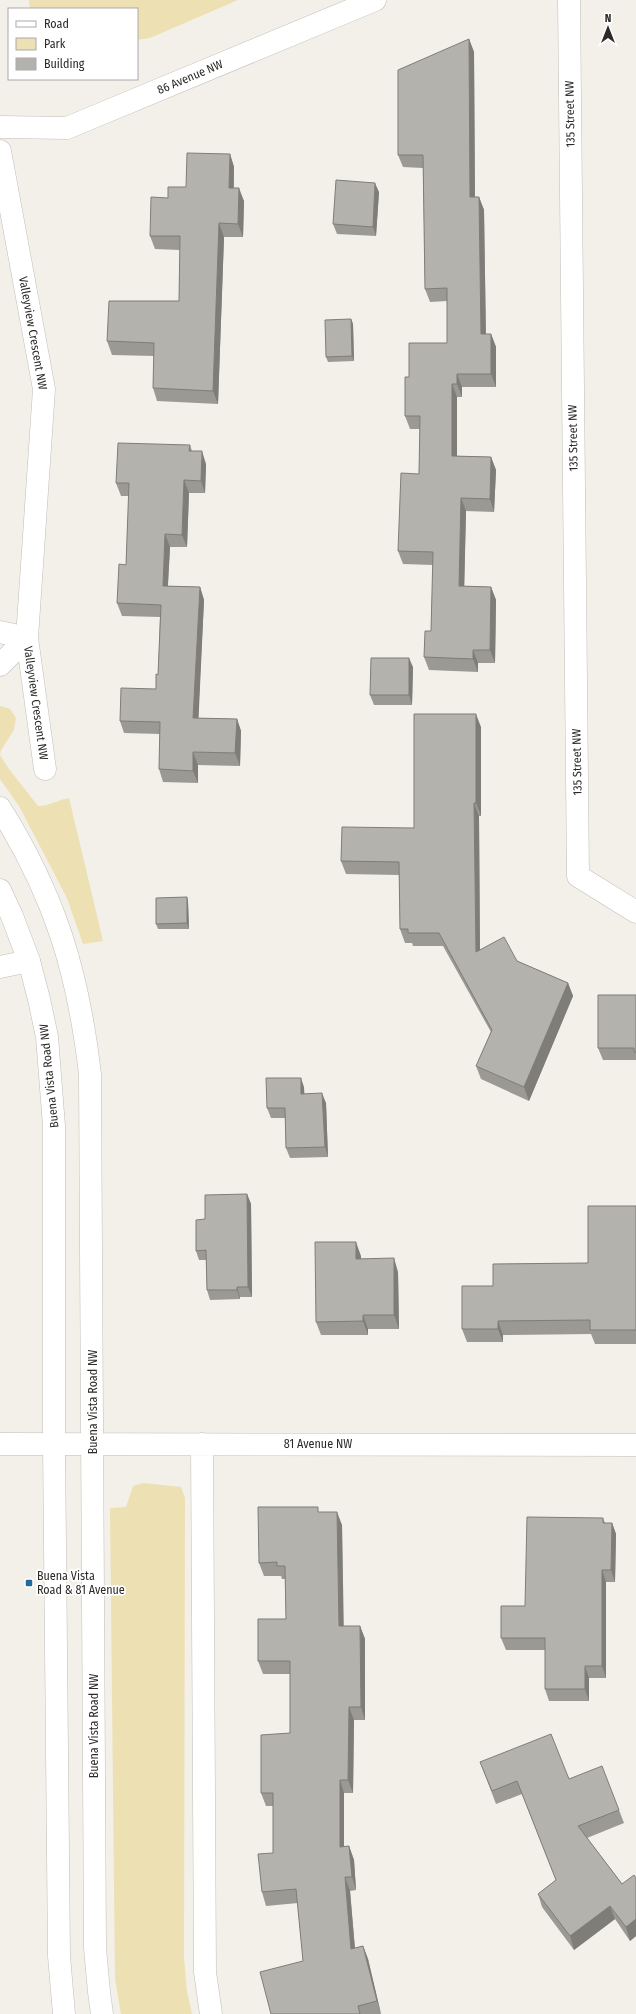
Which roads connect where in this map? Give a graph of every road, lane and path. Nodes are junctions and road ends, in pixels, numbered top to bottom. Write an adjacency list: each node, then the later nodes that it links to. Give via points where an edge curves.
1 (375, 0): 3 (street, 86 Avenue NW, via 67,128)
2 (569, 0): 11 (street, 135 Street NW, via 578,876)
3 (0, 127)
4 (0, 150): 6 (street, Valleyview Crescent NW, via 44,389)
5 (0, 632): 6 (street, Valleyview Crescent NW)
6 (27, 638): 7 (street, Valleyview Crescent NW); 8 (street, Valleyview Crescent NW)
7 (0, 665)
8 (45, 769)
9 (0, 808): 16 (street, Buena Vista Road NW, via 37,874 57,922 73,972 84,1022 90,1074 92,1130)
10 (0, 890): 12 (street, Buena Vista Road NW)
11 (636, 912)
12 (29, 961): 13 (street); 15 (street, Buena Vista Road NW, via 47,1037 54,1126)
13 (0, 967)
14 (0, 1444): 15 (street, 81 Avenue NW)
15 (54, 1444): 16 (street, 81 Avenue NW); 19 (street, Buena Vista Road NW, via 59,1956)
16 (93, 1444): 17 (street, 81 Avenue NW); 20 (street, Buena Vista Road NW, via 95,1948)
17 (202, 1444): 18 (street, 81 Avenue NW); 21 (street, via 205,1972)
18 (636, 1445)
19 (64, 2014)
20 (102, 2014)
21 (211, 2014)

